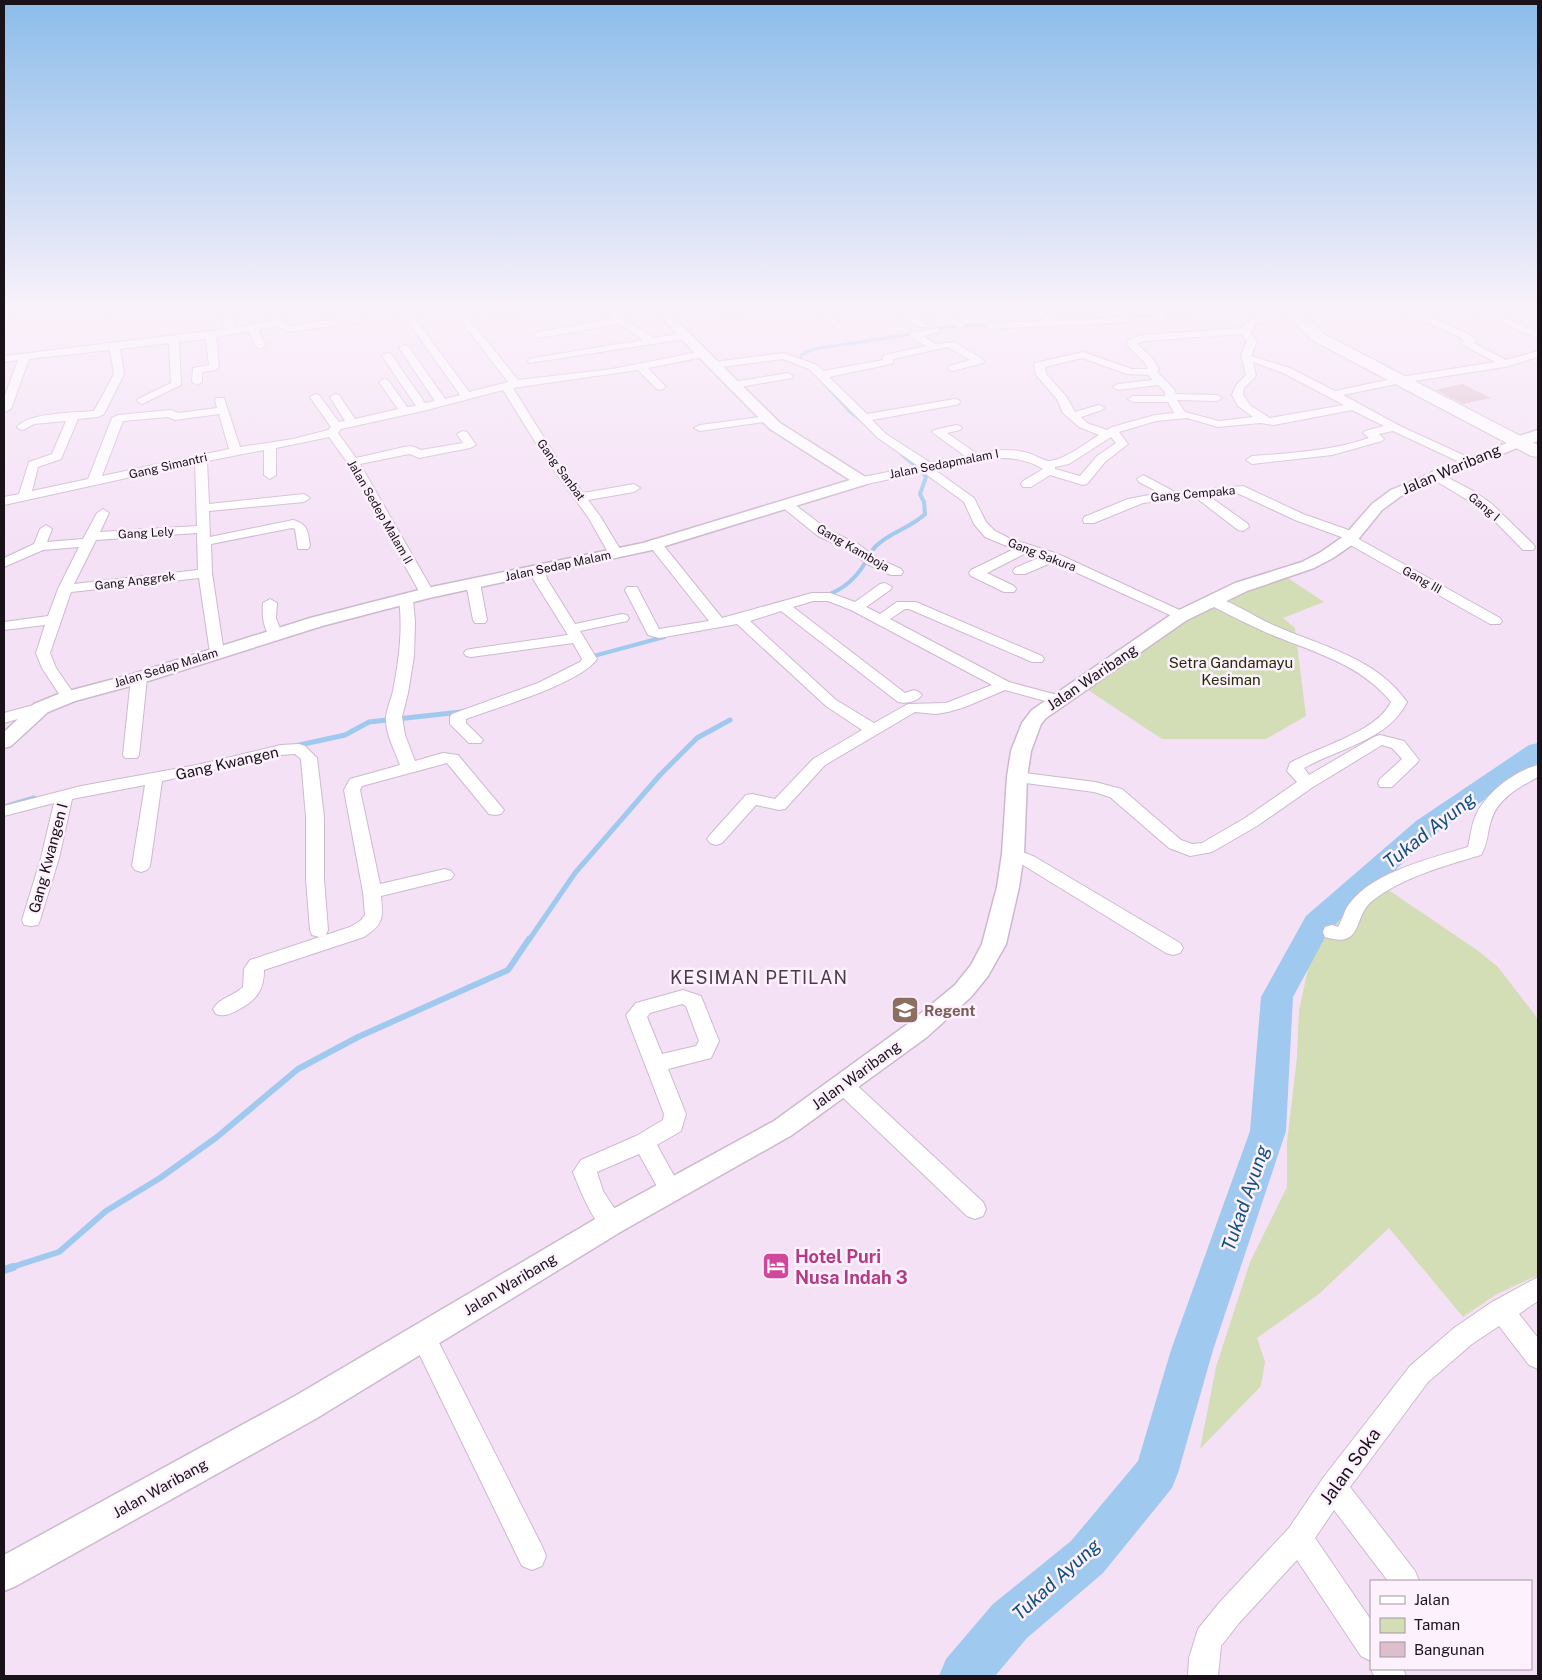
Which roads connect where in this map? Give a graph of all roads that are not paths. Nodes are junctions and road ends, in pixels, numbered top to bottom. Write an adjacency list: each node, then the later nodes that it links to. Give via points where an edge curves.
1 (14, 384): 39 (street)
2 (114, 384): 42 (street, via 98,414)
3 (175, 384): 30 (street)
4 (386, 384): 40 (street)
5 (407, 384): 37 (street)
6 (429, 384): 33 (street)
7 (454, 384): 31 (street)
8 (516, 384): 19 (street, Gang Simantri)
9 (658, 384): 22 (street)
10 (738, 384): 20 (street)
11 (830, 384): 45 (street)
12 (1050, 384): 43 (street)
13 (1140, 384): 21 (street)
14 (1163, 384): 27 (street)
15 (1243, 384): 47 (street, via 1238,389 1238,396 1245,408)
16 (1314, 384): 23 (street)
17 (1380, 384): 23 (street)
18 (1409, 384): 57 (main road)
19 (511, 385): 31 (street, Gang Simantri); 78 (street, Gang Sanbat, via 554,461)
20 (734, 385): 46 (street)
21 (1118, 387)
22 (661, 388)
23 (1335, 394): 36 (street)
24 (335, 397): 48 (street)
25 (158, 398): 41 (street)
26 (315, 398): 53 (street, Jalan Sedep Malam II)
27 (1172, 398): 28 (street); 29 (street); 44 (street)
28 (1217, 398)
29 (1133, 399)
30 (142, 401)
31 (465, 401): 33 (street, Gang Simantri)
32 (955, 402): 45 (street)
33 (442, 403): 37 (street, Gang Simantri)
34 (221, 404): 35 (street); 41 (street, via 175,417 172,413); 59 (street)
35 (200, 405)
36 (1354, 406): 47 (street, via 1277,422); 50 (street)
37 (423, 408): 40 (street, Gang Simantri)
38 (1098, 408): 43 (street)
39 (5, 409)
40 (405, 412): 48 (street, Gang Simantri)
41 (154, 415): 72 (street, via 118,418)
42 (74, 416): 49 (street, via 32,421); 77 (street, via 58,455 33,466)
43 (1073, 416): 54 (street, via 1086,427)
44 (1180, 416): 47 (street, via 1194,416 1218,424); 54 (street, via 1140,421)
45 (864, 418): 66 (street)
46 (767, 419): 51 (street); 71 (street, via 793,439)
47 (1268, 421)
48 (352, 423): 53 (street, Gang Simantri)
49 (23, 427)
50 (1395, 427): 63 (street, via 1369,434 1378,439 1350,447); 65 (street)
51 (700, 428)
52 (956, 428): 61 (street, via 938,432)
53 (335, 429): 58 (street, Gang Simantri); 64 (street, Jalan Sedep Malam II)
54 (1110, 433): 67 (street, via 1065,461); 67 (street, Jalan Sedapmalam I, via 1122,444 1101,459 1084,481)
55 (463, 434): 64 (street, via 470,445 419,454 410,450)
56 (1538, 435): 57 (main road)
57 (1519, 442): 60 (main road); 65 (street, Jalan Waribang)
58 (270, 446): 59 (street, Gang Simantri); 68 (street)
59 (235, 451): 62 (street, Gang Simantri)
60 (1538, 452)
61 (974, 457): 66 (street, Jalan Sedapmalam I); 67 (street, Jalan Sedapmalam I, via 1012,453)
62 (201, 458): 72 (street, Gang Simantri); 82 (street)
63 (1252, 460)
64 (353, 462): 107 (street, Jalan Sedep Malam II)
65 (1468, 462): 69 (street, Jalan Waribang)
66 (923, 468): 71 (street, Jalan Sedapmalam I); 94 (street, Gang Sakura, via 964,494 980,524 990,534)
67 (1047, 468): 73 (street)
68 (270, 475)
69 (1435, 475): 88 (street, Jalan Waribang, via 1389,498 1377,507); 93 (street, Gang I, via 1488,507)
70 (1143, 479): 76 (street)
71 (862, 481): 81 (street, Jalan Sedap Malam)
72 (93, 482): 77 (street, Gang Simantri)
73 (1027, 484)
74 (634, 488): 78 (street)
75 (1198, 494): 76 (street, Gang Cempaka); 85 (street); 88 (street, Gang Cempaka, via 1239,489)
76 (1173, 496): 84 (street, Gang Cempaka, via 1132,502)
77 (24, 497): 80 (street, Gang Simantri)
78 (581, 497): 95 (street, Gang Sanbat)
79 (304, 498): 82 (street)
80 (4, 501)
81 (786, 504): 90 (street, Jalan Sedap Malam); 100 (street, Gang Kamboja, via 823,533)
82 (202, 508): 87 (street)
83 (103, 513): 89 (street)
84 (1089, 520)
85 (1243, 527)
86 (46, 529): 91 (street)
87 (203, 536): 89 (street, Gang Lely, via 135,533); 92 (street, Gang Lely, via 294,524 301,529); 101 (street)
88 (1351, 538): 109 (street, Jalan Waribang, via 1314,562); 119 (street, Gang III)
89 (89, 540): 91 (street, Gang Lely); 104 (street)
90 (655, 544): 95 (street, Jalan Sedap Malam); 120 (street)
91 (41, 546): 97 (street, Gang Lely)
92 (303, 546)
93 (1528, 547)
94 (1025, 548): 96 (street, Gang Sakura); 105 (street, via 976,573)
95 (616, 554): 98 (street, Jalan Sedap Malam)
96 (1053, 557): 99 (street); 113 (street, Gang Sakura)
97 (4, 563)
98 (538, 570): 102 (street, Jalan Sedap Malam); 122 (street)
99 (1020, 570)
100 (896, 572)
101 (205, 573): 104 (street, Gang Anggrek); 124 (street)
102 (473, 583): 107 (street, Jalan Sedap Malam); 116 (street)
103 (885, 587): 112 (street)
104 (65, 589): 115 (street)
105 (1009, 589)
106 (632, 590): 120 (street, via 656,634)
107 (426, 593): 108 (street, Jalan Sedap Malam)
108 (406, 598): 123 (street, Jalan Sedap Malam); 138 (street, via 409,638 395,720)
109 (1211, 600): 113 (street, Jalan Waribang); 142 (street, via 1357,666 1387,686 1399,702 1395,714 1369,731 1296,766 1294,771)
110 (270, 603): 123 (street, via 269,618)
111 (785, 607): 112 (street, via 822,596); 117 (street); 129 (street, via 903,699)
112 (856, 607): 118 (street)
113 (1181, 616): 131 (street, Jalan Waribang)
114 (622, 618): 122 (street)
115 (54, 620): 121 (street); 130 (street, via 43,652 49,668)
116 (480, 620)
117 (741, 620): 120 (street); 134 (street, via 832,703)
118 (880, 620): 126 (street, via 902,606 910,605); 128 (street)
119 (1495, 621)
120 (718, 623)
121 (4, 626)
122 (573, 633): 125 (street); 135 (street, via 590,657 585,665 543,686 458,717 458,724)
123 (275, 634): 124 (street, Jalan Sedap Malam)
124 (217, 653): 127 (street, Jalan Sedap Malam)
125 (471, 653)
126 (1037, 659)
127 (140, 678): 130 (street, Jalan Sedap Malam); 137 (street)
128 (1004, 685): 131 (street); 134 (street, via 942,709 928,711 914,707)
129 (914, 695)
130 (68, 697): 132 (street, Jalan Sedap Malam)
131 (1060, 700): 140 (street, Jalan Waribang, via 1046,708 1032,723 1021,751)
132 (42, 708): 133 (street); 136 (street, Jalan Sedap Malam)
133 (4, 718)
134 (873, 730): 147 (street, via 819,762 779,805 752,799)
135 (475, 740)
136 (4, 742)
137 (131, 755)
138 (410, 768): 145 (street, via 447,757 455,759); 151 (street, via 360,780 353,786)
139 (1538, 770): 154 (street, via 1496,797 1482,820 1475,851 1389,882 1365,897 1355,909 1344,934)
140 (1017, 777): 142 (street, via 1095,787 1116,793 1174,844 1197,850 1251,822); 148 (street, Jalan Waribang)
141 (154, 779): 144 (street, Gang Kwangen); 149 (street); 153 (street, Gang Kwangen, via 281,750 299,749 309,758 315,817)
142 (1307, 783): 143 (street, via 1380,740 1398,744 1411,760)
143 (1386, 783)
144 (64, 795): 146 (street, Gang Kwangen); 152 (street, Gang Kwangen I, via 60,823)
145 (496, 810)
146 (4, 811)
147 (716, 839)
148 (1013, 854): 155 (street); 158 (street, Jalan Waribang, via 998,930 980,970 963,991 918,1030)
149 (141, 866)
150 (445, 875): 151 (street)
151 (372, 892): 156 (street, via 374,916 367,926 343,938 257,965 252,991)
152 (31, 920)
153 (319, 930)
154 (1332, 932)
155 (1173, 948)
156 (223, 1008)
157 (654, 1064): 159 (street, via 675,1114 673,1125)
158 (844, 1085): 160 (street, Jalan Waribang, via 783,1128); 161 (street)
159 (644, 1142): 160 (street); 162 (street, via 589,1166 584,1172 594,1196)
160 (671, 1190): 162 (street, Jalan Waribang)
161 (975, 1208)
162 (612, 1223): 165 (street, Jalan Waribang)
163 (1538, 1288): 164 (street, Jalan Soka)
164 (1502, 1310): 166 (street); 167 (street, Jalan Soka, via 1464,1336 1419,1374)
165 (423, 1337): 169 (street); 170 (street, Jalan Waribang, via 306,1407)
166 (1538, 1357)
167 (1333, 1488): 168 (street, Jalan Soka); 171 (street)
168 (1299, 1538): 172 (street); 173 (street, Jalan Soka, via 1208,1640)
169 (532, 1556)
170 (4, 1574)
171 (1403, 1580)
172 (1370, 1644)
173 (1203, 1676)

